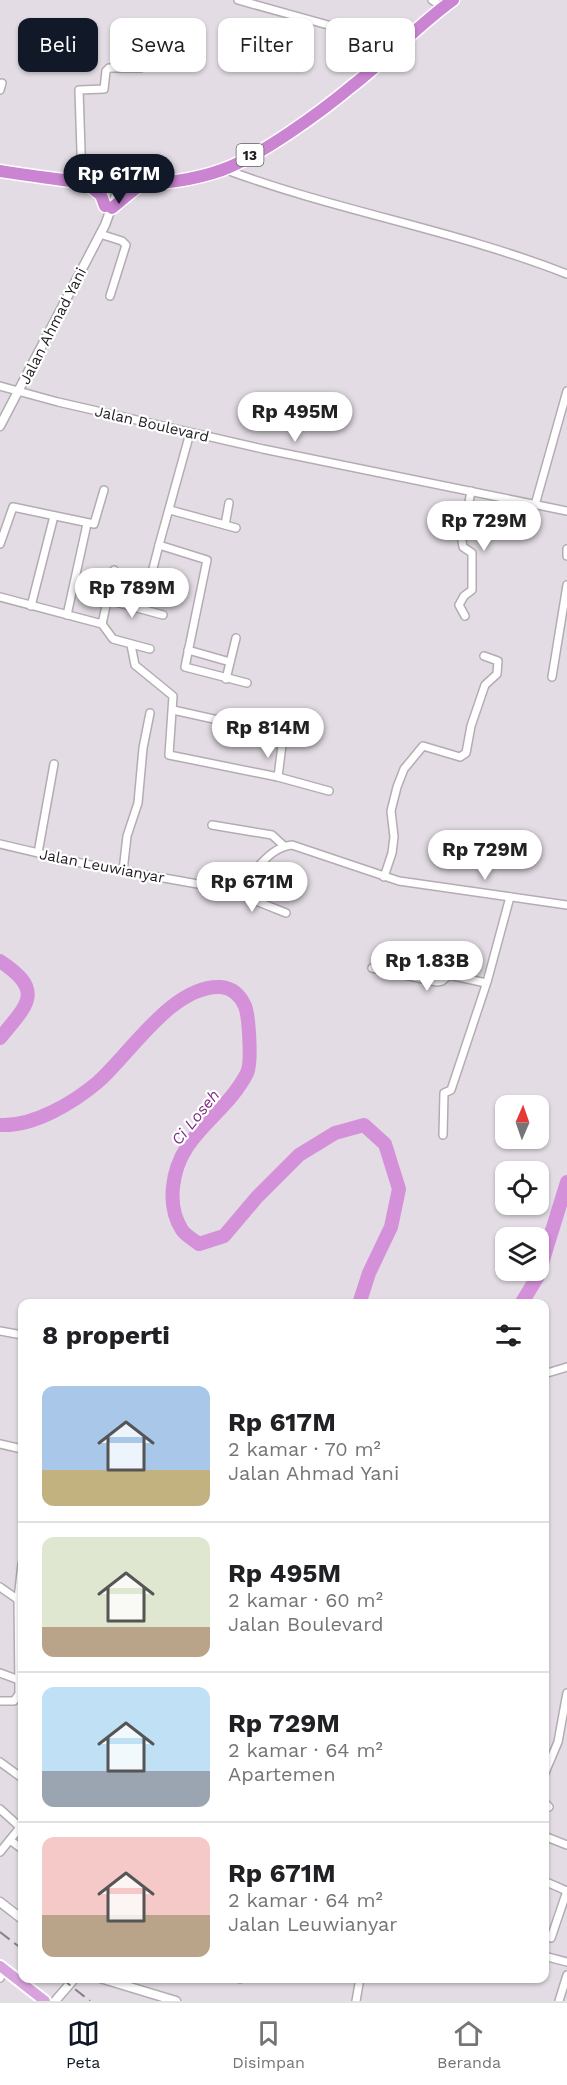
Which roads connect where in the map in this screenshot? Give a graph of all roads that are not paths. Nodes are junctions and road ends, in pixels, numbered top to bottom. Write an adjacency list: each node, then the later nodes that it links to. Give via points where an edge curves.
1 (238, 0): 4 (street)
2 (432, 0): 3 (street)
3 (448, 4): 5 (highway, 13)
4 (326, 25)
5 (415, 32)
6 (110, 68): 10 (street, via 106,71 104,89 79,90)
7 (368, 72): 8 (highway, 13, via 332,102)
8 (224, 169): 12 (highway, 13, via 190,179); 15 (street, via 279,190 414,224 525,257)
9 (0, 171): 10 (highway, 13)
10 (83, 182): 11 (highway, 13); 13 (highway, via 101,195)
11 (114, 184): 12 (highway, 13); 13 (street, Jalan Ahmad Yani)
12 (141, 184): 13 (highway)
13 (109, 207): 14 (street, Jalan Ahmad Yani)
14 (100, 234): 16 (street, via 126,245); 19 (street, Jalan Ahmad Yani)
15 (567, 274)
16 (110, 296)
17 (0, 386): 19 (street, Jalan Boulevard)
18 (567, 391): 25 (street)
19 (19, 393): 20 (street, Jalan Ahmad Yani); 21 (street, Jalan Boulevard)
20 (0, 426)
21 (190, 433): 23 (street, Jalan Boulevard); 26 (street)
22 (104, 490): 29 (street, via 96,523)
23 (471, 491): 25 (street, Jalan Boulevard); 45 (street, via 462,541 463,547 472,553 472,590 459,605)
24 (229, 502): 30 (street)
25 (535, 505): 27 (street, Jalan Boulevard)
26 (170, 510): 30 (street); 34 (street)
27 (567, 511)
28 (54, 516): 29 (street); 32 (street, via 13,507); 42 (street)
29 (87, 524): 43 (street)
30 (225, 525): 31 (street)
31 (236, 528)
32 (2, 529): 33 (street)
33 (0, 544)
34 (159, 544): 38 (street); 51 (street, via 207,560)
35 (567, 549): 36 (street)
36 (567, 556)
37 (114, 570): 41 (street)
38 (149, 584)
39 (567, 585): 47 (street)
40 (0, 597): 42 (street)
41 (108, 600): 44 (street); 46 (street)
42 (31, 606): 43 (street)
43 (67, 615): 46 (street)
44 (163, 615)
45 (465, 616)
46 (102, 624): 49 (street, via 113,639)
47 (563, 632): 54 (street)
48 (237, 638): 53 (street)
49 (131, 645): 50 (street); 57 (street, via 135,665 172,694)
50 (150, 649)
51 (188, 650): 53 (street); 55 (street, via 186,669)
52 (484, 656): 67 (street, via 498,661 497,674 485,685 466,753 460,757 423,746 404,769 391,811 394,837)
53 (230, 662): 55 (street)
54 (552, 677)
55 (226, 679): 56 (street)
56 (247, 683)
57 (173, 710): 60 (street, via 281,734); 60 (street, via 169,755)
58 (150, 713): 66 (street, via 138,803 127,836)
59 (54, 764): 65 (street)
60 (278, 777): 61 (street)
61 (329, 791)
62 (212, 825): 64 (street, via 272,835)
63 (0, 844): 65 (street, Jalan Leuwianyar)
64 (284, 846): 67 (street, via 299,847); 68 (street)
65 (38, 854): 66 (street, Jalan Leuwianyar)
66 (123, 871): 68 (street, Jalan Leuwianyar, via 215,889)
67 (384, 878): 69 (street)
68 (234, 887): 71 (street, via 246,897)
69 (510, 897): 70 (street); 73 (street)
70 (567, 905)
71 (286, 913)
72 (372, 968): 73 (street, via 437,982 451,975)
73 (486, 983): 74 (street, via 451,1090 444,1093)
74 (443, 1135)
75 (0, 1331): 76 (street)
76 (18, 1334)
77 (567, 1367): 78 (street)
78 (549, 1372)
79 (0, 1444): 80 (street)
80 (18, 1448)
81 (0, 1587): 82 (street)
82 (18, 1600)
83 (0, 1673): 84 (street)
84 (18, 1680)
85 (18, 1687): 87 (street, via 16,1700)
86 (567, 1697): 89 (street, via 558,1742)
87 (0, 1701)
88 (0, 1762): 90 (street)
89 (549, 1763)
90 (18, 1775)
91 (0, 1809): 92 (street)
92 (18, 1824)
93 (18, 1830): 95 (street)
94 (549, 1838): 96 (street)
95 (10, 1840): 97 (street); 98 (street)
96 (567, 1845)
97 (18, 1846)
98 (0, 1852)
99 (549, 1883): 100 (street)
100 (567, 1891): 103 (street)
101 (0, 1902): 102 (street)
102 (18, 1916)
103 (551, 1938)
104 (549, 1957): 105 (street)
105 (567, 1962)
106 (2, 1971): 108 (main road)
107 (567, 1975): 113 (street)
108 (18, 1982)
109 (19, 1983): 114 (main road)
110 (71, 1983): 115 (street)
111 (117, 1983): 116 (street)
112 (359, 1983): 117 (street)
113 (562, 1999)
114 (45, 2001)
115 (55, 2001)
116 (176, 2001)
117 (356, 2001)

